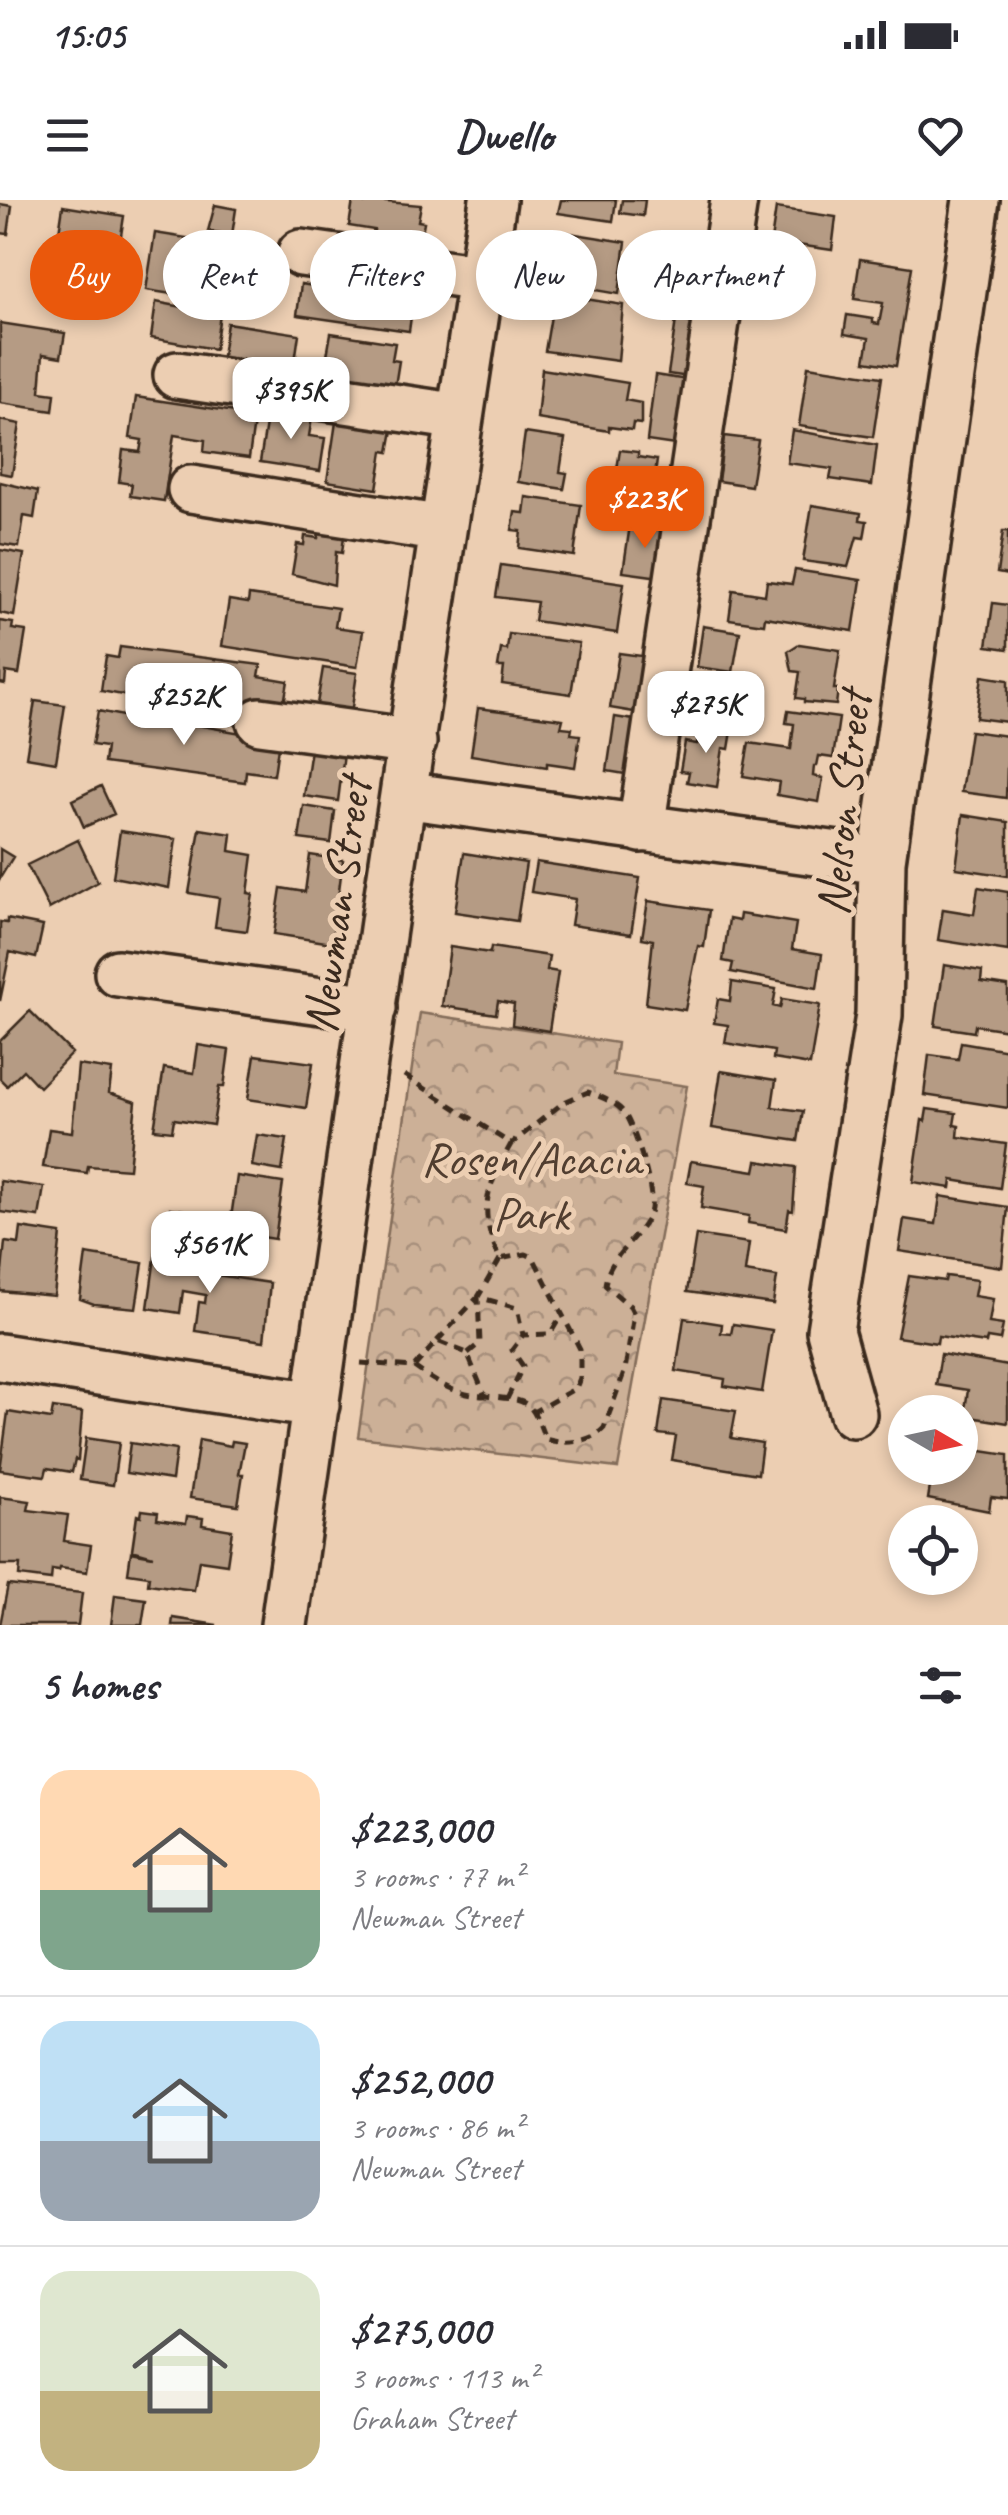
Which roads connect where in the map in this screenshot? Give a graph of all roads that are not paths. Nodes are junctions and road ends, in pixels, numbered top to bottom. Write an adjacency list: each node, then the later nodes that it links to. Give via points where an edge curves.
1 (493, 200): 4 (street, Newman Street)
2 (734, 200): 15 (street)
3 (972, 200): 16 (street, Nelson Street)
4 (488, 230)
5 (301, 252): 6 (street)
6 (476, 277)
7 (476, 311): 9 (street, Newman Street)
8 (177, 375): 9 (street)
9 (460, 418): 11 (street, Newman Street)
10 (191, 489): 11 (street)
11 (443, 529): 13 (street, Newman Street)
12 (260, 721): 13 (street)
13 (413, 742): 14 (street, Newman Street)
14 (404, 795): 15 (street); 18 (street, Newman Street)
15 (641, 829): 16 (street)
16 (882, 861): 21 (street, Nelson Street, via 879,1015 830,1331)
17 (118, 974): 18 (street)
18 (373, 1008): 20 (street, Newman Street)
19 (0, 1356): 20 (street)
20 (316, 1405): 22 (street, Newman Street)
21 (853, 1414)
22 (284, 1625)

